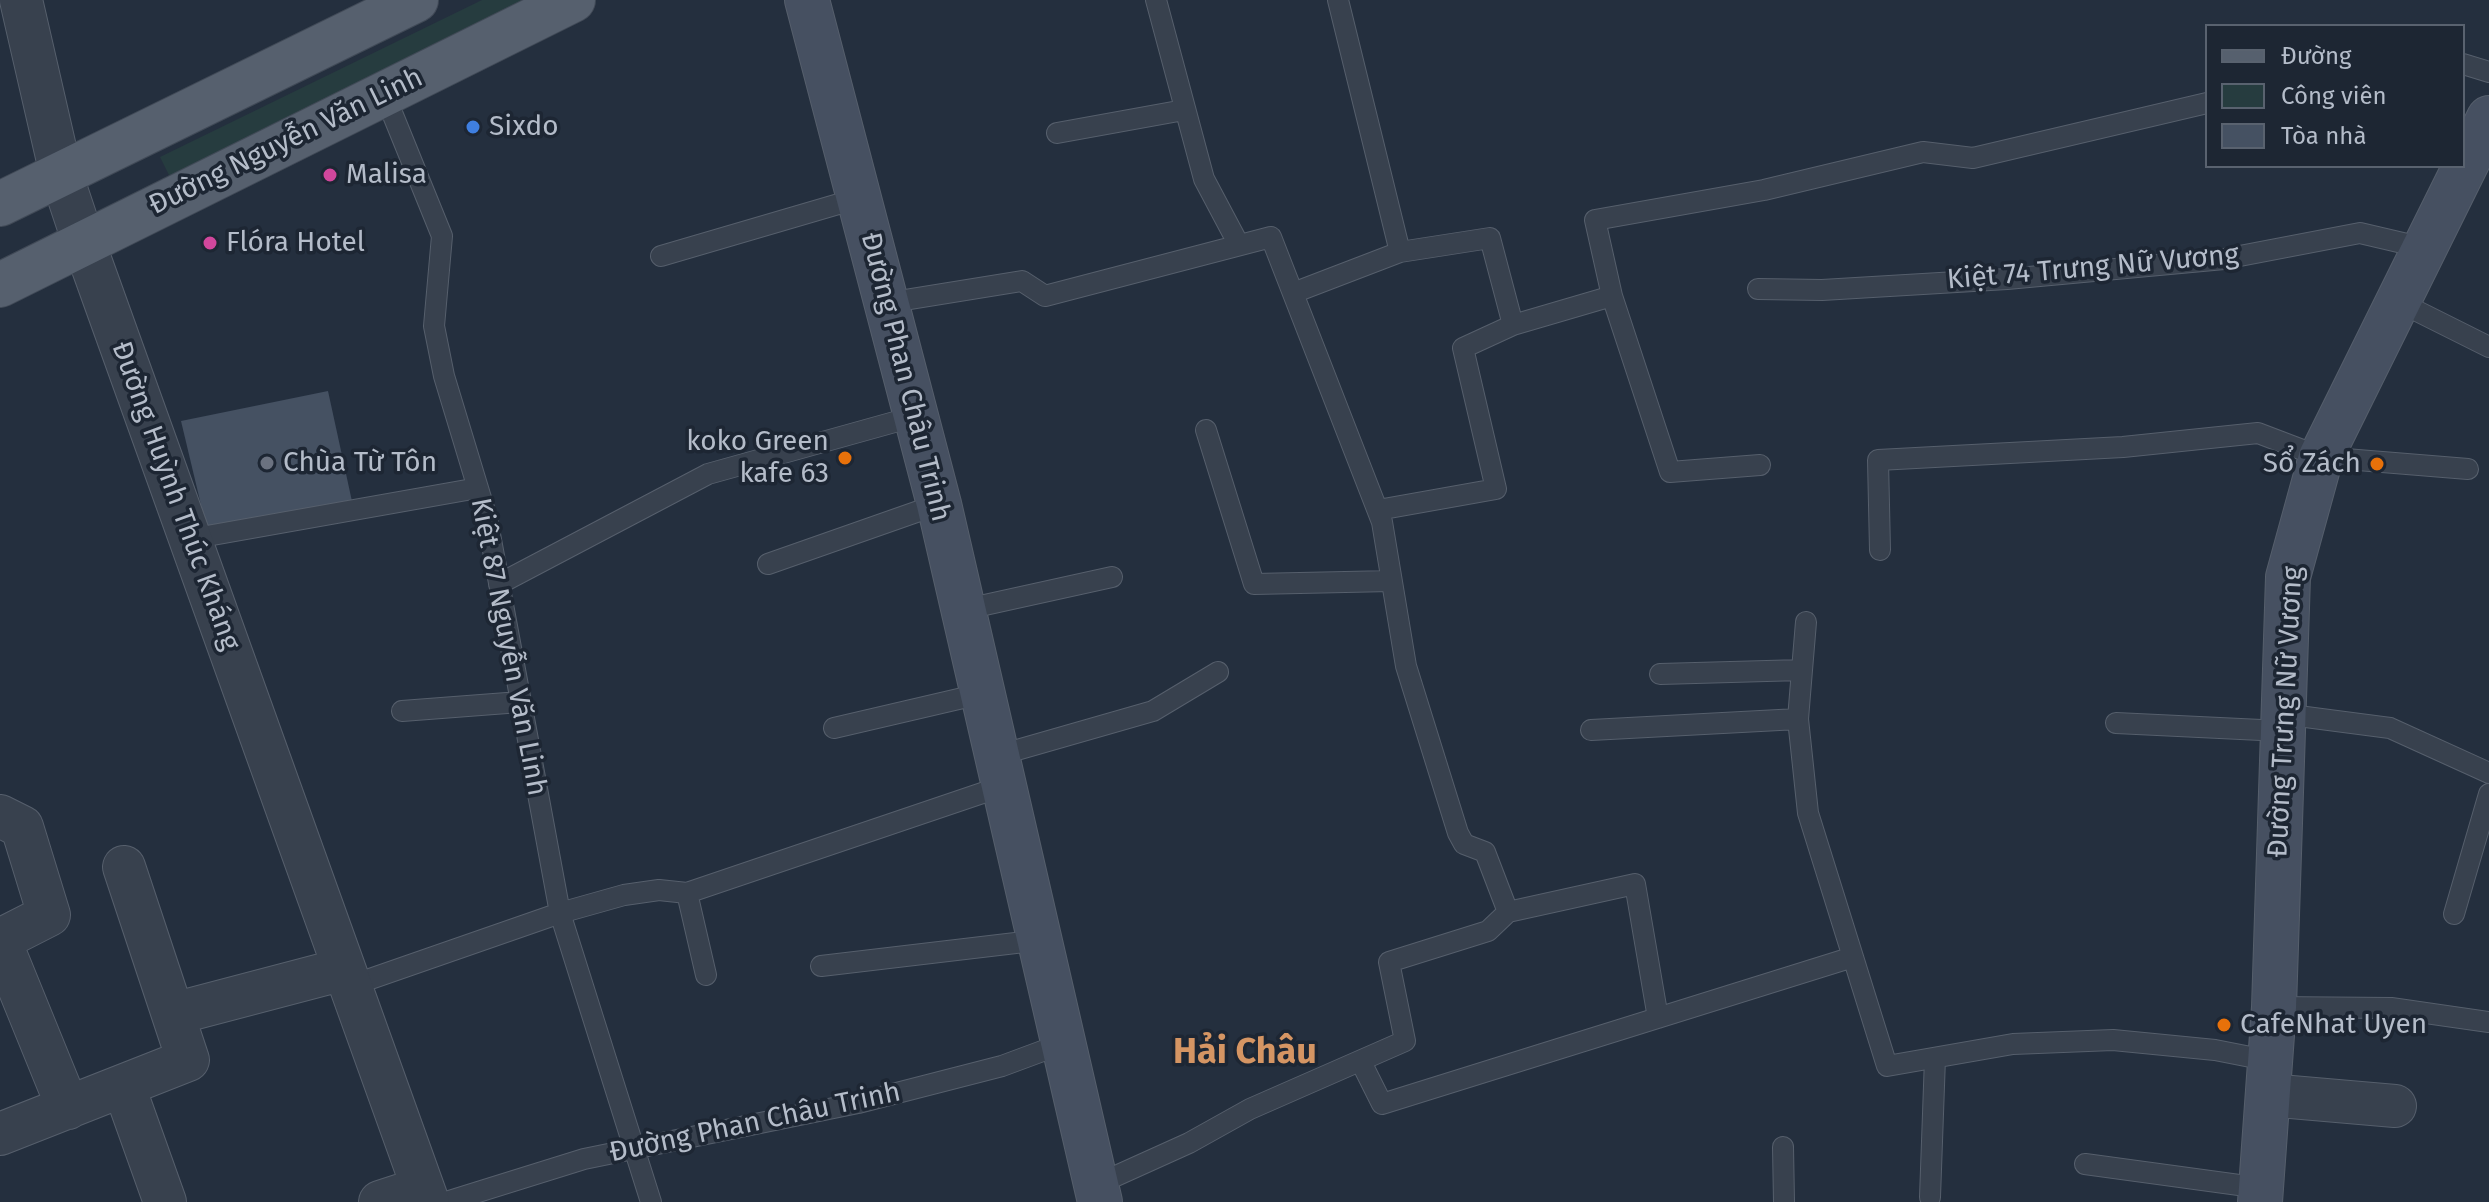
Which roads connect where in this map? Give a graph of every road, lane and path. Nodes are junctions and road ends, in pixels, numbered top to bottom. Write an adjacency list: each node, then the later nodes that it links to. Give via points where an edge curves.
1 (21, 0): 14 (street, Đường Huỳnh Thúc Kháng)
2 (416, 0): 14 (main road)
3 (573, 0): 9 (main road, Đường Nguyễn Văn Linh)
4 (807, 0): 15 (street, Đường Phan Châu Trinh)
5 (1156, 0): 11 (lane)
6 (1338, 0): 20 (lane)
7 (2465, 65): 8 (lane)
8 (2489, 72)
9 (384, 93): 17 (main road, Đường Nguyễn Văn Linh); 35 (lane, Kiệt 87 Nguyễn Văn Linh, via 442,236 434,326)
10 (2205, 103): 25 (lane, via 1973,158 1923,152 1764,190 1595,220)
11 (1184, 110): 13 (lane); 18 (lane, via 1204,179)
12 (2486, 132): 19 (street, Đường Trưng Nữ Vương)
13 (1057, 133)
14 (61, 174): 16 (main road); 17 (street, Đường Huỳnh Thúc Kháng)
15 (859, 198): 21 (lane); 27 (street, Đường Phan Châu Trinh)
16 (0, 204)
17 (84, 243): 22 (main road, Đường Nguyễn Văn Linh); 38 (street, Đường Huỳnh Thúc Kháng)
18 (1239, 245): 24 (lane, via 1271,237); 27 (lane, via 1045,296 1022,281)
19 (2424, 248): 23 (lane, Kiệt 74 Trưng Nữ Vương, via 2360,233 2224,259 1822,290); 26 (street, Đường Trưng Nữ Vương)
20 (1400, 252): 24 (lane); 28 (lane, via 1490,238)
21 (661, 256)
22 (0, 285)
23 (1758, 289)
24 (1293, 293): 37 (lane)
25 (1612, 296): 28 (lane); 33 (lane, via 1670,472)
26 (2397, 301): 29 (lane); 32 (street, Đường Trưng Nữ Vương)
27 (886, 303): 30 (street, Đường Phan Châu Trinh)
28 (1513, 325): 37 (lane, via 1463,348 1496,489)
29 (2489, 347)
30 (916, 416): 36 (street, Đường Phan Châu Trinh); 43 (lane, via 708,474)
31 (1206, 430): 42 (lane, via 1254,584)
32 (2321, 457): 34 (lane); 39 (lane, via 2258,433 2123,447 1878,460); 53 (street, Đường Trưng Nữ Vương, via 2288,577)
33 (1760, 465)
34 (2468, 469)
35 (478, 488): 38 (lane); 43 (lane, Kiệt 87 Nguyễn Văn Linh)
36 (939, 504): 40 (lane); 44 (street, Đường Phan Châu Trinh)
37 (1378, 510): 42 (lane)
38 (190, 539): 71 (street, Đường Huỳnh Thúc Kháng)
39 (1880, 550)
40 (768, 564)
41 (1112, 577): 44 (lane)
42 (1391, 581): 63 (lane, via 1406,666 1458,833 1464,844 1485,852)
43 (499, 584): 50 (lane, Kiệt 87 Nguyễn Văn Linh)
44 (962, 610): 49 (street, Đường Phan Châu Trinh)
45 (1806, 622): 46 (lane)
46 (1802, 670): 48 (lane); 52 (lane)
47 (1218, 672): 57 (lane, via 1153,711)
48 (1660, 674)
49 (980, 694): 55 (lane); 57 (street, Đường Phan Châu Trinh)
50 (520, 702): 51 (lane); 64 (lane, Kiệt 87 Nguyễn Văn Linh)
51 (402, 711)
52 (1798, 719): 56 (lane); 68 (lane, via 1808,813)
53 (2282, 722): 54 (lane); 58 (lane, via 2390,728); 72 (street, Đường Trưng Nữ Vương)
54 (2116, 723)
55 (834, 728)
56 (1591, 730)
57 (1000, 771): 62 (lane); 66 (street, Đường Phan Châu Trinh)
58 (2489, 773)
59 (2489, 794): 65 (lane)
60 (0, 816): 67 (street, via 22,827 49,915)
61 (124, 867): 73 (street)
62 (687, 893): 64 (lane, via 624,895); 70 (lane)
63 (1508, 912): 74 (lane, Đường Phan Châu Trinh, via 1635,884); 78 (lane, Đường Phan Châu Trinh, via 1488,931 1389,962 1405,1041)
64 (560, 913): 71 (lane); 85 (lane, Kiệt 87 Nguyễn Văn Linh)
65 (2454, 914)
66 (1041, 940): 69 (lane); 76 (street, Đường Phan Châu Trinh)
67 (0, 941): 82 (street)
68 (1853, 957): 74 (lane); 77 (lane, via 1887,1066)
69 (821, 966)
70 (706, 975)
71 (347, 978): 73 (street); 89 (street, Đường Huỳnh Thúc Kháng)
72 (2274, 1007): 75 (lane, via 2391,1008); 79 (street, Đường Trưng Nữ Vương)
73 (173, 1014): 80 (street, via 188,1060)
74 (1658, 1018): 78 (lane, via 1382,1104)
75 (2489, 1022)
76 (1064, 1043): 85 (lane, Đường Phan Châu Trinh, via 1002,1066 858,1103); 87 (street, Đường Phan Châu Trinh)
77 (1935, 1058): 79 (lane, via 2013,1044 2113,1040 2215,1050); 90 (lane)
78 (1361, 1062): 87 (lane, Đường Phan Châu Trinh, via 1250,1109)
79 (2270, 1078): 81 (street); 88 (street, Đường Trưng Nữ Vương)
80 (124, 1087): 82 (street); 91 (street)
81 (2395, 1106)
82 (68, 1108): 83 (street)
83 (0, 1134)
84 (1783, 1147): 94 (lane)
85 (634, 1148): 89 (lane, Đường Phan Châu Trinh); 93 (lane, Kiệt 87 Nguyễn Văn Linh)
86 (2085, 1164): 88 (lane)
87 (1098, 1194)
88 (2261, 1195)
89 (432, 1197): 92 (street)
90 (1930, 1197)
91 (165, 1202)
92 (380, 1202)
93 (651, 1202)
94 (1784, 1202)

